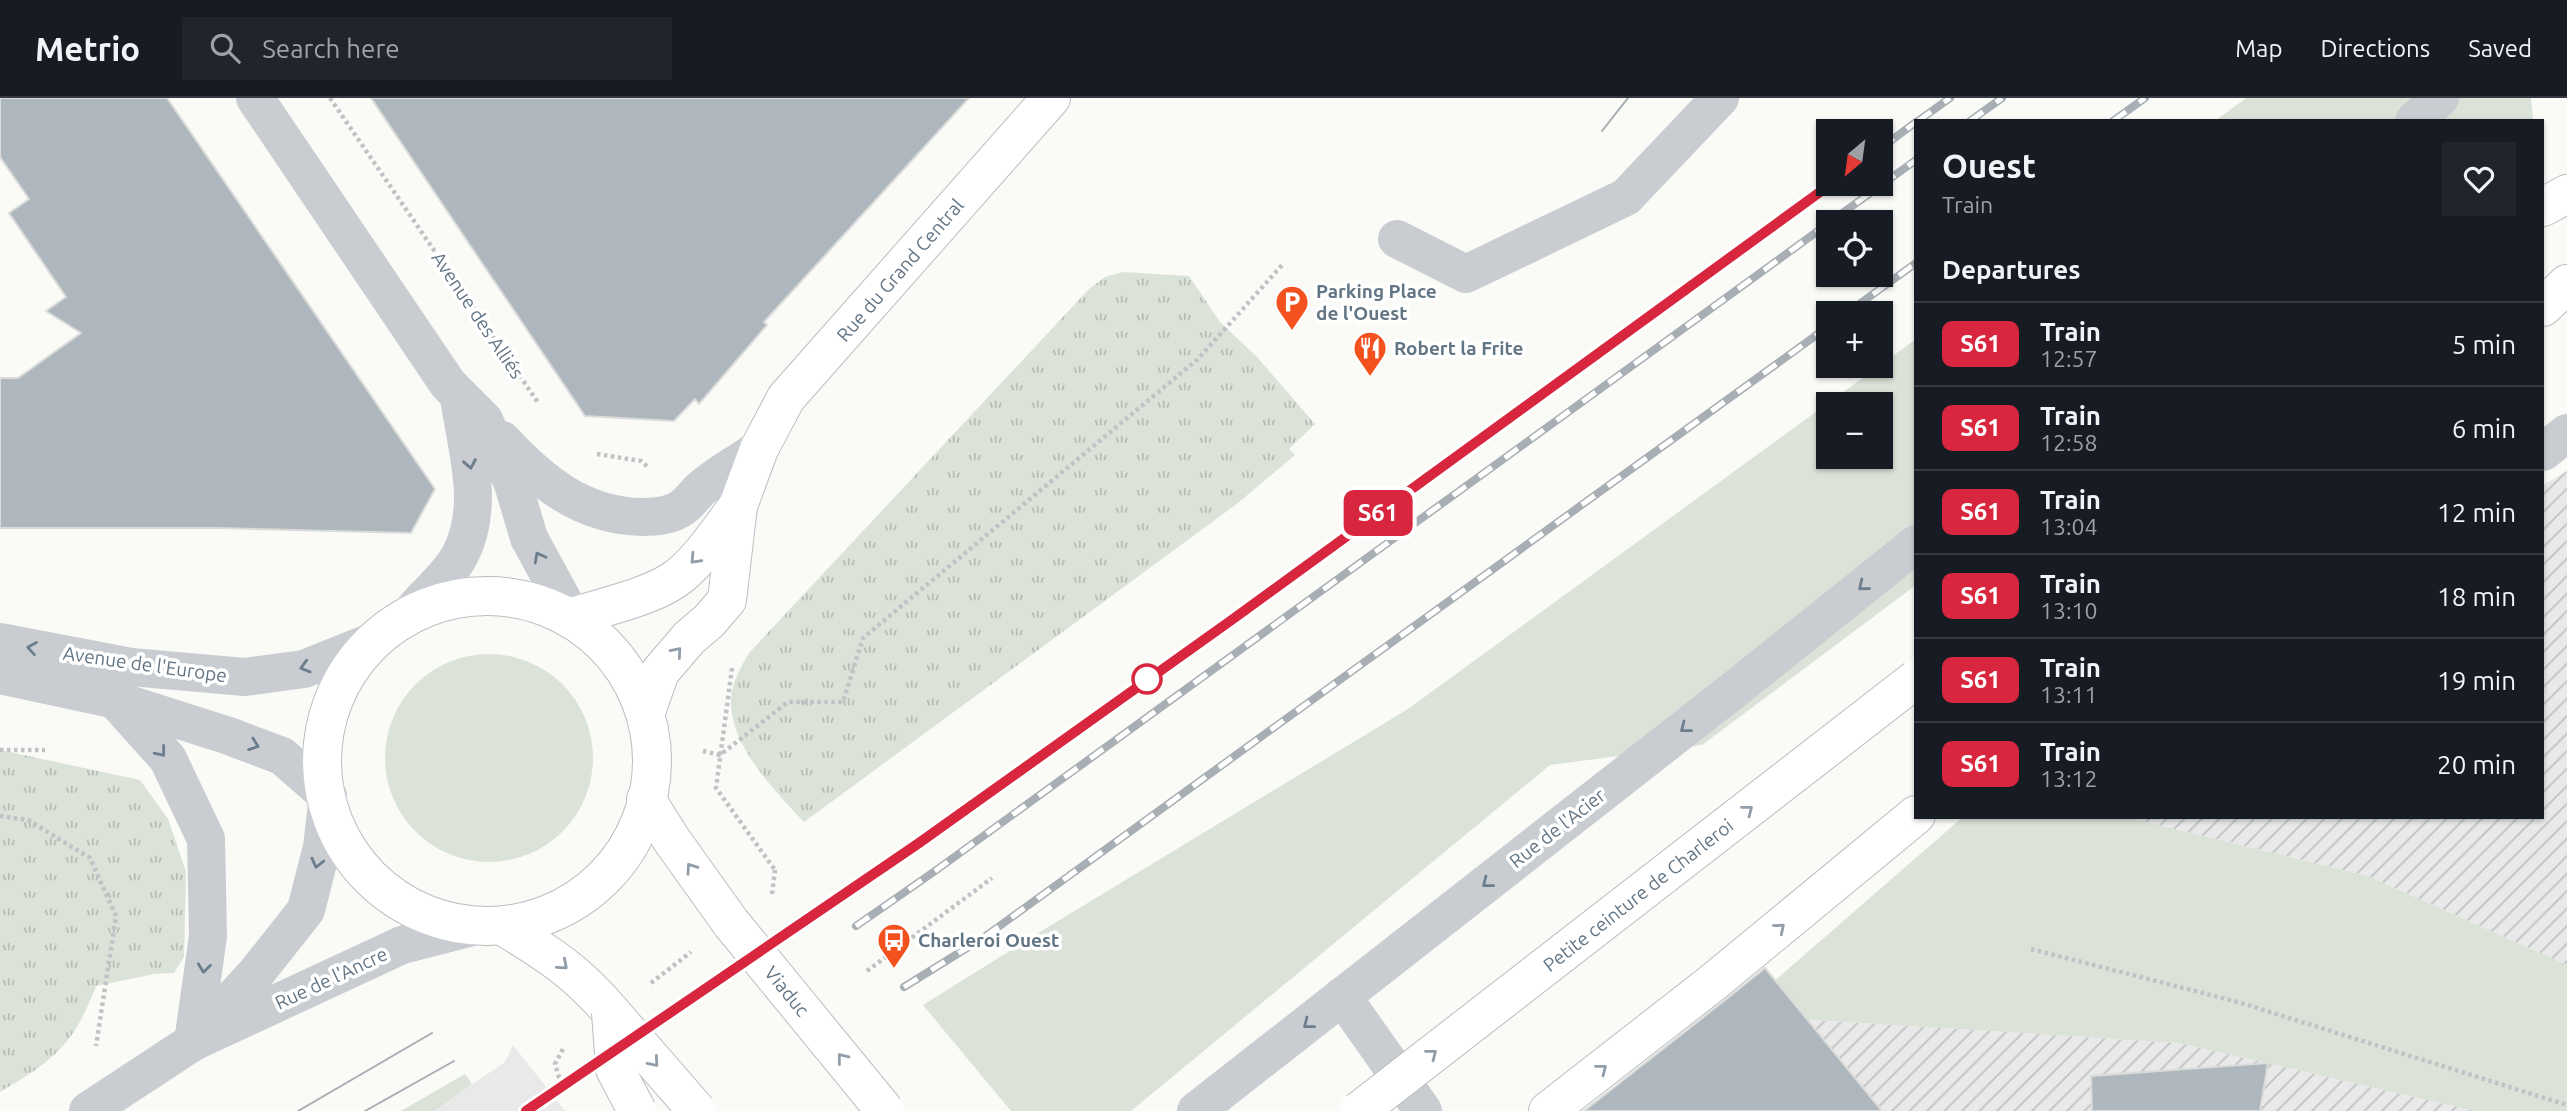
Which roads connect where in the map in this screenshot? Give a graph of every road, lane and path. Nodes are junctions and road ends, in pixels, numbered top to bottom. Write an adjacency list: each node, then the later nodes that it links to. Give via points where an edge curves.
1 (255, 98): 14 (street, via 448,384)
2 (330, 98): 13 (path, Avenue des Alliés)
3 (1051, 98): 17 (main road, Rue du Grand Central, via 786,398)
4 (1720, 98): 9 (street, via 1626,197 1466,274)
5 (2440, 98): 6 (street)
6 (2416, 119)
7 (2567, 194): 8 (main road)
8 (2544, 206)
9 (1397, 239)
10 (1283, 264): 32 (path, via 1198,359 863,638 843,702 788,702 720,755)
11 (2567, 284): 12 (main road)
12 (2544, 306)
13 (539, 405)
14 (472, 409): 17 (street, Rue du Grand Central, via 530,471 581,504 621,516 659,517 682,509 708,484); 22 (street, one-way to 22, via 470,531 459,558); 23 (street, one-way to 14, via 529,538 513,484)
15 (2567, 433): 18 (street)
16 (585, 448): 19 (path, via 642,461)
17 (759, 449): 20 (main road, Rue du Grand Central)
18 (2544, 451)
19 (653, 476)
20 (738, 506): 23 (main road, Rue du Grand Central, one-way to 23, via 674,580); 29 (main road, Rue du Grand Central, one-way to 20, via 660,672 727,600)
21 (1914, 546): 41 (street, Rue de l'Acier, one-way to 41)
22 (415, 608): 23 (main road, via 476,595 513,599); 25 (main road)
23 (572, 617): 29 (main road, via 609,648)
24 (0, 642): 25 (street, Avenue de l'Europe, one-way to 24, via 304,669 246,677 131,667)
25 (369, 643): 33 (main road, via 338,687 326,720 320,758)
26 (0, 675): 28 (street, Avenue de l'Europe)
27 (1914, 681): 51 (main road, Petite ceinture de Charleroi, one-way to 27, bridge)
28 (116, 700): 33 (street, Avenue de l'Europe, one-way to 33, via 282,756); 43 (street, one-way to 43, via 168,760 206,839 208,936)
29 (646, 712): 34 (main road, via 654,737)
30 (0, 750): 31 (path)
31 (45, 750)
32 (703, 751)
33 (328, 796): 38 (main road, via 350,847 366,871 396,899 432,918); 43 (street, Rue de l'Ancre, one-way to 43, via 322,847 306,910)
34 (646, 799): 38 (main road, via 630,843 613,872 597,887 560,913); 49 (main road, Viaduc, one-way to 34, bridge, via 731,923)
35 (0, 816): 44 (path, via 28,820 90,858 116,916)
36 (1914, 817): 53 (main road, one-way to 36, via 1712,984)
37 (992, 878): 40 (path)
38 (489, 928): 42 (main road, one-way to 42, via 555,957); 43 (street, Rue de l'Ancre, via 402,945)
39 (2031, 949): 45 (path, via 2238,1002)
40 (867, 971)
41 (1342, 996): 50 (street, Rue de l'Acier, one-way to 50); 52 (street)
42 (611, 1012): 47 (main road, bridge, via 615,1069); 48 (main road, one-way to 48, bridge)
43 (194, 1042): 46 (street, Rue de l'Ancre)
44 (94, 1059)
45 (2567, 1105)
46 (88, 1111)
47 (637, 1111)
48 (697, 1111)
49 (885, 1111)
50 (1196, 1111)
51 (1359, 1111)
52 (1423, 1111)
53 (1548, 1111)

